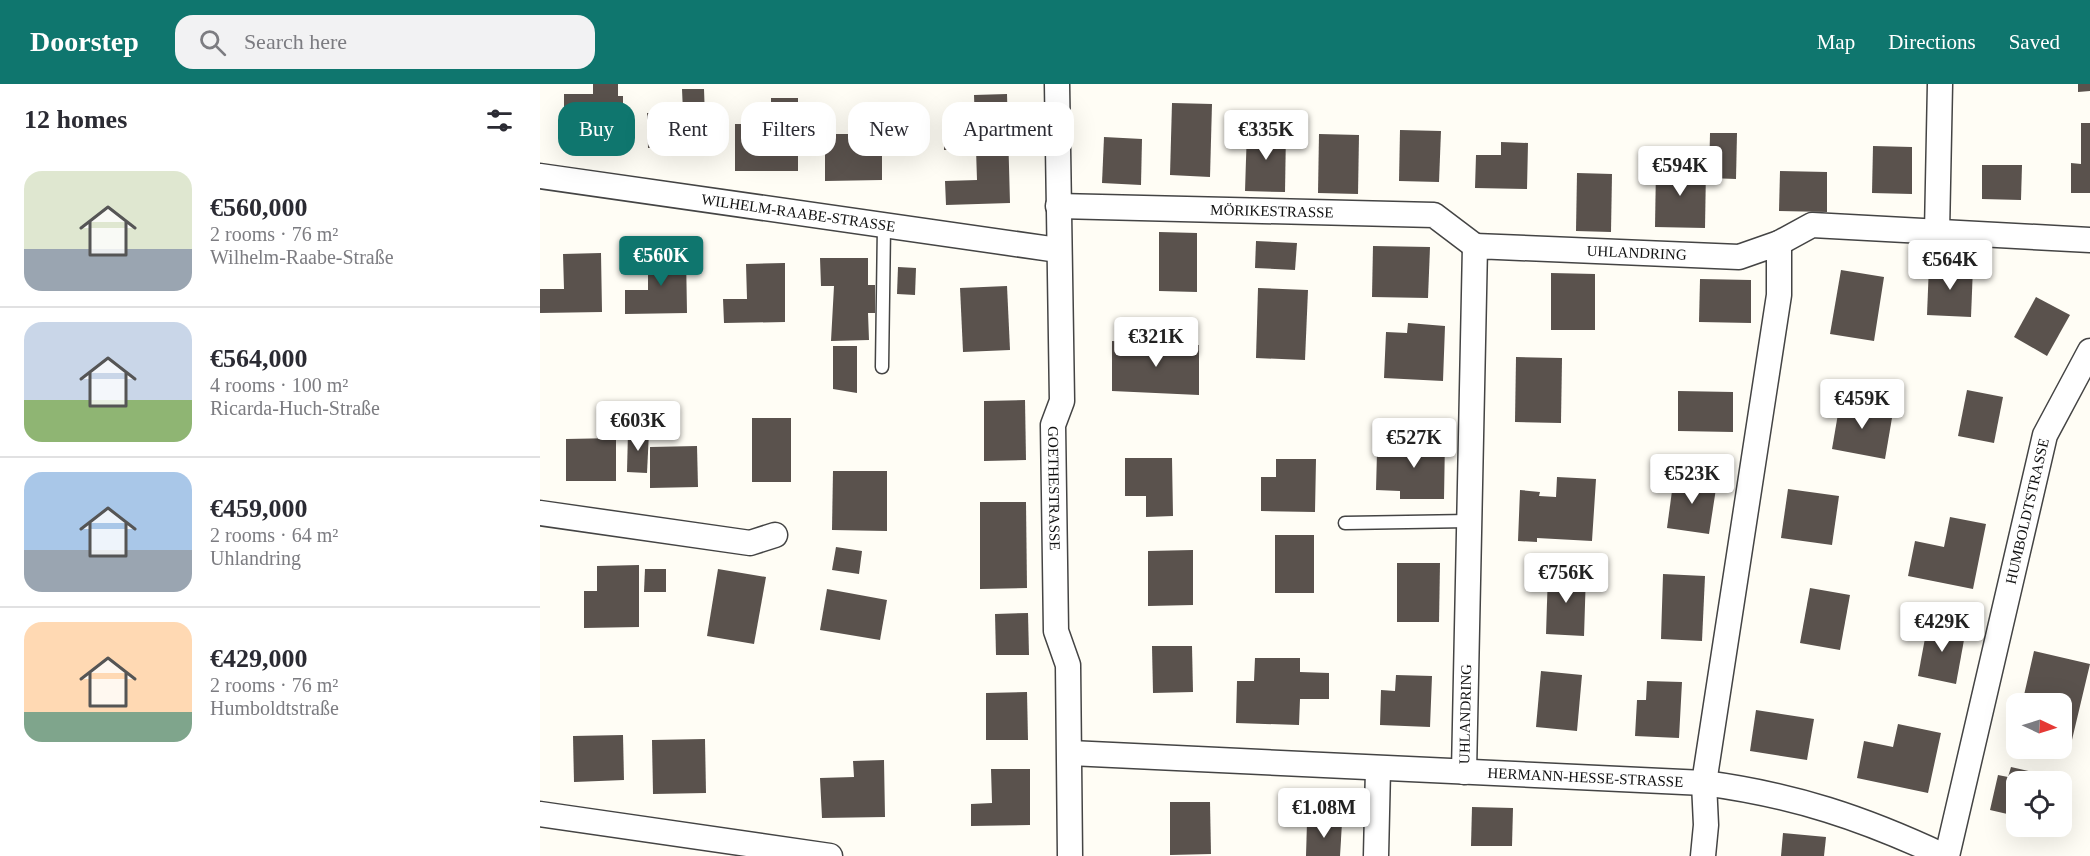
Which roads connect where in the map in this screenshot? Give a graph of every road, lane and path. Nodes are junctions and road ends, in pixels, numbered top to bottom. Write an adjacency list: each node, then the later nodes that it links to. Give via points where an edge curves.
1 (1057, 84): 4 (street, GOETHESTRASSE)
2 (1940, 84): 6 (street)
3 (540, 176): 5 (street, WILHELM-RAABE-STRASSE)
4 (1058, 206): 9 (street, MÖRIKESTRASSE, via 1434,215); 10 (street, GOETHESTRASSE)
5 (884, 226): 10 (street, WILHELM-RAABE-STRASSE); 12 (lane)
6 (1937, 232): 7 (street, UHLANDRING); 8 (street, UHLANDRING, via 1812,225)
7 (2090, 240)
8 (1779, 243): 9 (street, UHLANDRING, via 1739,257); 20 (street, via 1779,295)
9 (1475, 246): 14 (street, UHLANDRING)
10 (1058, 250): 17 (street, GOETHESTRASSE, via 1062,401 1053,425 1056,631 1068,665)
11 (2090, 351): 27 (street, HUMBOLDTSTRASSE, via 2045,435)
12 (882, 367)
13 (540, 513): 16 (street, via 750,543)
14 (1469, 521): 15 (lane); 19 (street, UHLANDRING)
15 (1345, 523)
16 (775, 535)
17 (1070, 753): 18 (street, HERMANN-HESSE-STRASSE); 24 (street, GOETHESTRASSE)
18 (1378, 769): 19 (street, HERMANN-HESSE-STRASSE); 25 (street)
19 (1464, 772): 20 (street, HERMANN-HESSE-STRASSE)
20 (1704, 783): 26 (street); 27 (street, HERMANN-HESSE-STRASSE, via 1753,789 1816,804)
21 (540, 814): 22 (street)
22 (777, 852): 23 (street)
23 (830, 856)
24 (1070, 856)
25 (1376, 856)
26 (1703, 856)
27 (1946, 856)

